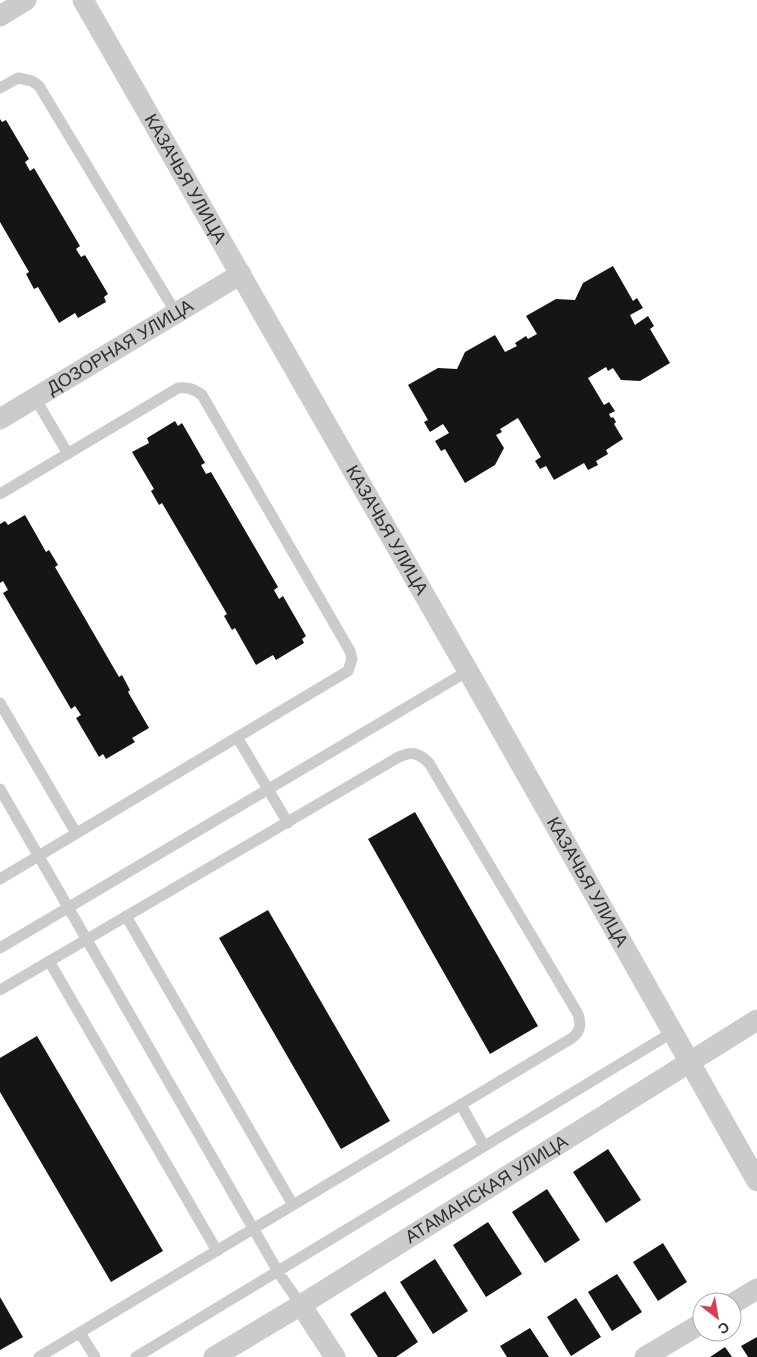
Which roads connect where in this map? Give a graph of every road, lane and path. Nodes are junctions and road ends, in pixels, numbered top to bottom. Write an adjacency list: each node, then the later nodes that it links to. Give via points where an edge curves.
1 (26, 0): 3 (street)
2 (83, 0): 5 (street, КАЗАЧЬЯ УЛИЦА)
3 (0, 16)
4 (0, 88): 6 (lane, via 18,78 39,86)
5 (241, 274): 6 (street, ДОЗОРНАЯ УЛИЦА); 11 (street, КАЗАЧЬЯ УЛИЦА)
6 (176, 313): 7 (street, ДОЗОРНАЯ УЛИЦА)
7 (35, 398): 8 (street, ДОЗОРНАЯ УЛИЦА); 9 (lane)
8 (0, 419)
9 (68, 454): 10 (lane); 13 (lane, via 178,388 190,388 202,395 352,659 348,671)
10 (0, 494)
11 (468, 671): 15 (lane); 26 (street, КАЗАЧЬЯ УЛИЦА)
12 (0, 703): 17 (lane)
13 (237, 737): 15 (lane); 17 (lane)
14 (0, 789): 21 (lane)
15 (269, 789): 16 (lane); 22 (lane)
16 (288, 822): 20 (lane); 28 (lane, via 406,754 422,756 429,763 580,1022 572,1038)
17 (76, 834): 19 (lane)
18 (0, 864): 19 (lane)
19 (3, 877)
20 (126, 916): 21 (lane); 31 (lane)
21 (86, 939): 23 (lane); 32 (lane)
22 (0, 948)
23 (49, 961): 24 (lane); 33 (lane)
24 (0, 990)
25 (757, 1020): 27 (street, АТАМАНСКАЯ УЛИЦА)
26 (672, 1032): 27 (street, КАЗАЧЬЯ УЛИЦА); 29 (lane)
27 (690, 1062): 30 (street, КАЗАЧЬЯ УЛИЦА); 37 (street, АТАМАНСКАЯ УЛИЦА)
28 (461, 1105): 29 (lane); 31 (lane)
29 (484, 1146): 34 (lane)
30 (757, 1181)
31 (293, 1205): 32 (lane)
32 (254, 1229): 33 (lane); 34 (lane)
33 (217, 1251): 39 (lane)
34 (278, 1271): 37 (lane); 42 (lane)
35 (757, 1289): 36 (street)
36 (742, 1298)
37 (301, 1305): 43 (street, АТАМАНСКАЯ УЛИЦА); 44 (street)
38 (692, 1328): 45 (street)
39 (80, 1332): 40 (lane); 41 (lane)
40 (39, 1357)
41 (96, 1357)
42 (136, 1357)
43 (214, 1357)
44 (335, 1357)
45 (645, 1357)

